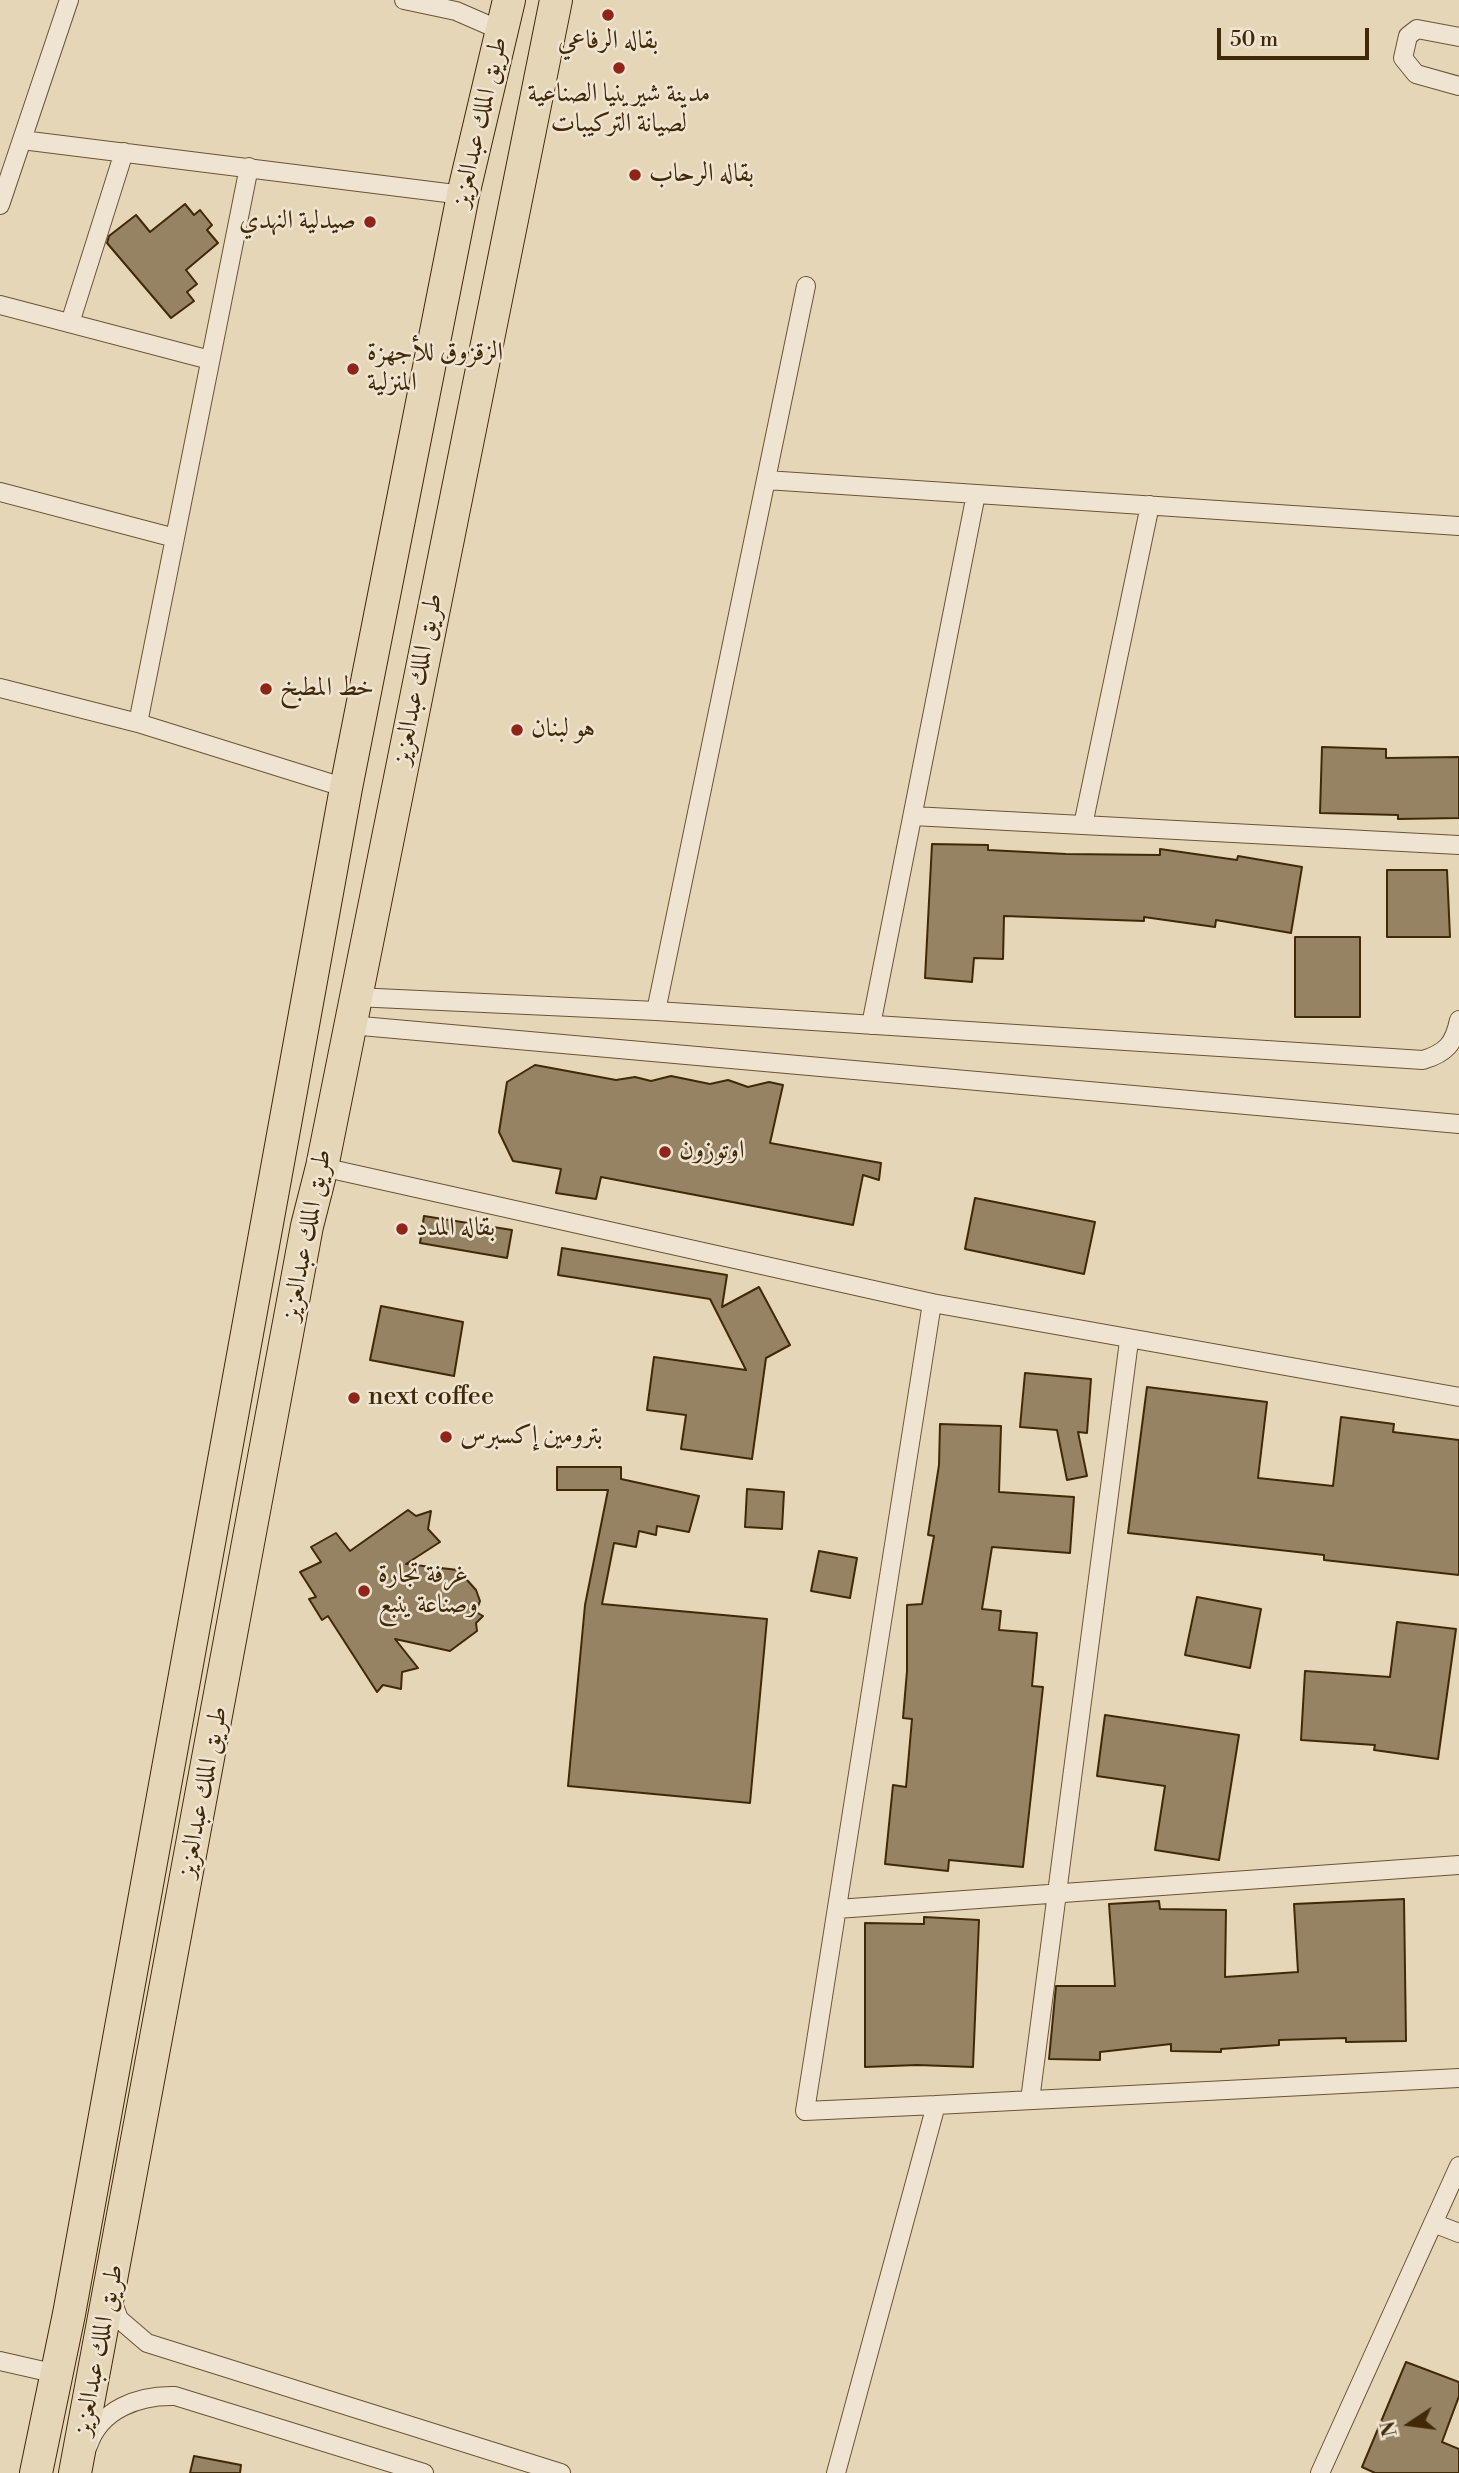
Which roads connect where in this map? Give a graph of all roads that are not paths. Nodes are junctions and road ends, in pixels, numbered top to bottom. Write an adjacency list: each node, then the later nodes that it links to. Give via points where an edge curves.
1 (69, 0): 8 (street)
2 (404, 0): 5 (street, via 456,11)
3 (509, 0): 5 (highway, طريق الملك عبدالعزيز)
4 (556, 0): 29 (highway, طريق الملك عبدالعزيز)
5 (502, 31): 11 (highway, طريق الملك عبدالعزيز)
6 (1459, 37): 7 (street, via 1417,29 1408,36 1403,58 1416,74)
7 (1459, 86)
8 (22, 140): 9 (street); 12 (street)
9 (124, 152): 10 (street); 15 (street)
10 (249, 167): 11 (street); 16 (street)
11 (463, 195): 25 (highway, طريق الملك عبدالعزيز)
12 (0, 205)
13 (806, 286): 17 (street)
14 (0, 305): 15 (street)
15 (69, 323): 16 (street)
16 (210, 360): 22 (street)
17 (766, 480): 19 (street); 30 (street)
18 (0, 492): 22 (street)
19 (976, 494): 20 (street); 26 (street)
20 (1150, 505): 21 (street); 27 (street)
21 (1459, 526)
22 (175, 538): 24 (street)
23 (0, 688): 24 (street)
24 (138, 723): 25 (street)
25 (346, 788): 49 (highway, طريق الملك عبدالعزيز)
26 (913, 816): 27 (street); 32 (street)
27 (1083, 825): 28 (street)
28 (1459, 845)
29 (352, 1011): 30 (street); 33 (street); 34 (highway, طريق الملك عبدالعزيز)
30 (656, 1011): 32 (street)
31 (1459, 1020): 32 (street, via 1455,1038 1443,1054 1423,1059)
32 (871, 1025)
33 (1459, 1124)
34 (322, 1167): 35 (street); 47 (highway, طريق الملك عبدالعزيز, via 307,1226)
35 (932, 1303): 36 (street); 40 (street)
36 (1129, 1341): 37 (street); 39 (street)
37 (1459, 1397)
38 (1459, 1865): 39 (street)
39 (1058, 1894): 40 (street); 42 (street)
40 (836, 1909): 43 (street, via 805,2111)
41 (1459, 2078): 42 (street)
42 (1030, 2100): 43 (street)
43 (936, 2105): 54 (street)
44 (1459, 2166): 45 (street)
45 (1433, 2223): 46 (street); 55 (street)
46 (1459, 2233)
47 (111, 2294): 51 (highway, طريق الملك عبدالعزيز); 53 (street, via 118,2319 147,2343)
48 (0, 2361): 49 (street)
49 (57, 2374): 50 (highway, طريق الملك عبدالعزيز)
50 (36, 2473)
51 (77, 2473): 52 (street, via 90,2440 108,2416 153,2395 175,2396)
52 (424, 2473)
53 (561, 2473)
54 (836, 2473)
55 (1320, 2473)

